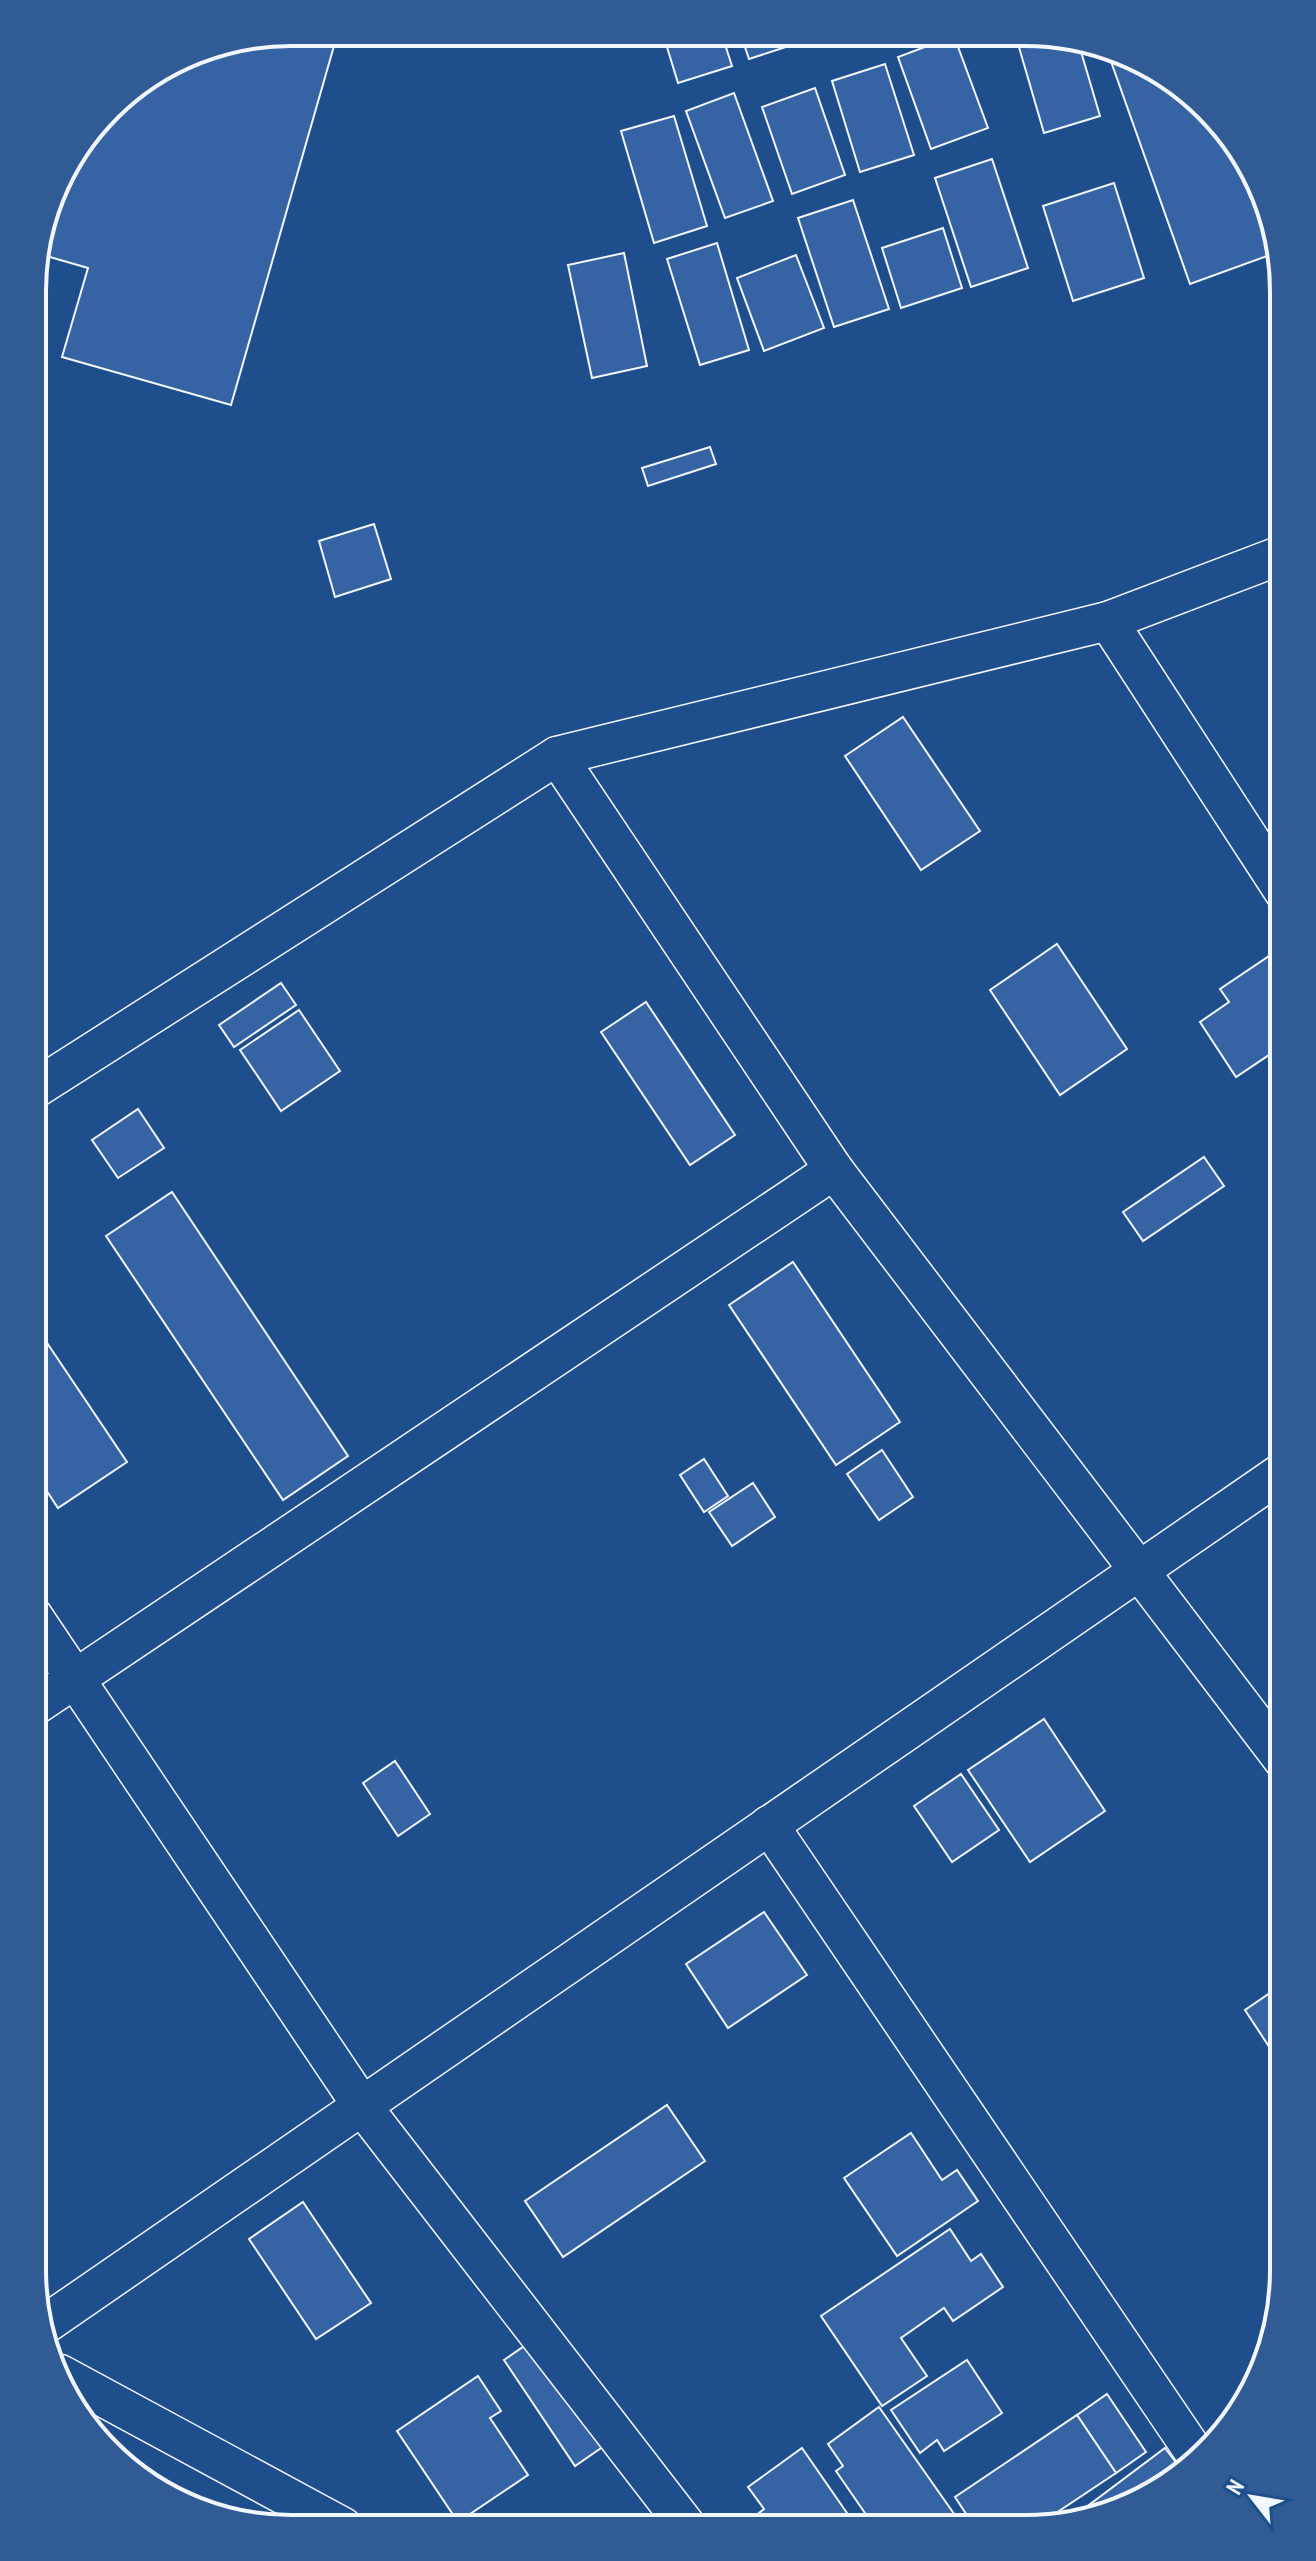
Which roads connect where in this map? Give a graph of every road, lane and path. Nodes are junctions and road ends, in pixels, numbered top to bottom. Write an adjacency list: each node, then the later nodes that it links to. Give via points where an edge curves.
1 (1270, 559): 2 (street)
2 (1108, 621): 3 (street); 4 (street)
3 (557, 756): 5 (street); 6 (street)
4 (1270, 870)
5 (46, 1082)
6 (834, 1170): 8 (street); 10 (street)
7 (1269, 1481): 8 (street)
8 (1140, 1570): 12 (street); 13 (street)
9 (46, 1636): 10 (street)
10 (74, 1679): 11 (street); 14 (street)
11 (46, 1698)
12 (1269, 1741)
13 (769, 1825): 14 (street); 17 (street)
14 (362, 2106): 15 (street); 19 (street)
15 (51, 2320)
16 (73, 2381): 18 (street)
17 (1192, 2449)
18 (321, 2515)
19 (678, 2515)

